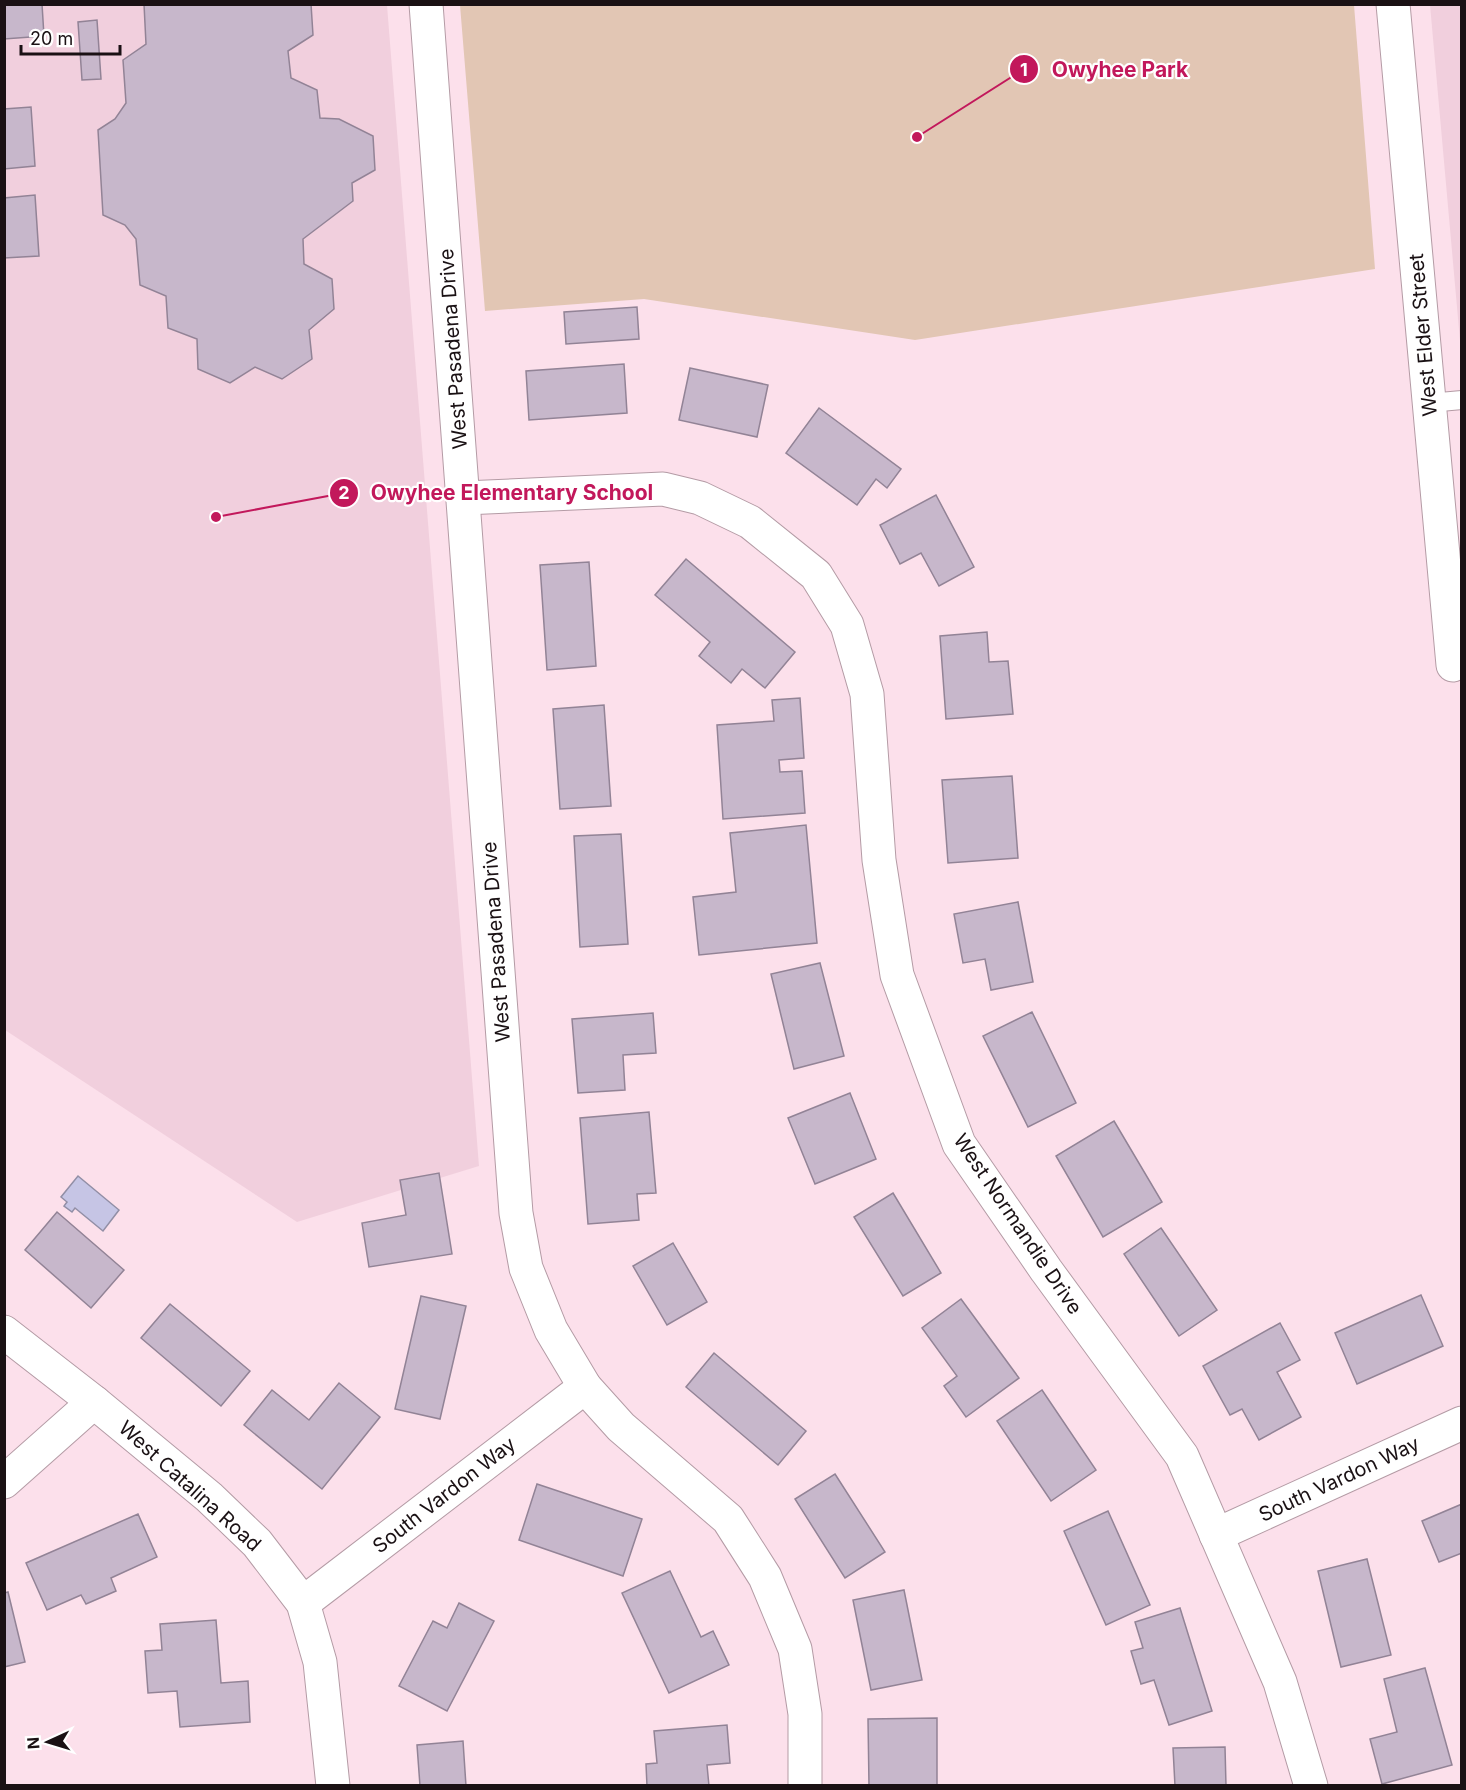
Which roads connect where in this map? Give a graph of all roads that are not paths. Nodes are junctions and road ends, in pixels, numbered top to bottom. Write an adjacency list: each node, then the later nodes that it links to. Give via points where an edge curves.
1 (426, 4): 5 (street, West Pasadena Drive)
2 (1393, 4): 4 (street, West Elder Street)
3 (1461, 400): 4 (lane)
4 (1430, 403): 6 (street, West Elder Street)
5 (464, 498): 8 (street, West Pasadena Drive, via 516,1213 526,1268 551,1330); 12 (street, West Normandie Drive, via 663,489 700,498 750,522 816,575 847,625 867,694 879,860 897,975 959,1144 1182,1456)
6 (1453, 665)
7 (4, 1332): 9 (street, West Catalina Road)
8 (585, 1387): 13 (street, South Vardon Way); 15 (street, West Pasadena Drive, via 621,1427 728,1519 765,1577 795,1648 806,1714)
9 (94, 1402): 11 (street); 13 (street, West Catalina Road, via 209,1497 257,1543)
10 (1461, 1423): 12 (street, South Vardon Way)
11 (4, 1482)
12 (1216, 1535): 16 (street, West Normandie Drive, via 1280,1682)
13 (303, 1603): 14 (street, West Catalina Road, via 320,1662)
14 (333, 1785)
15 (805, 1785)
16 (1311, 1785)

